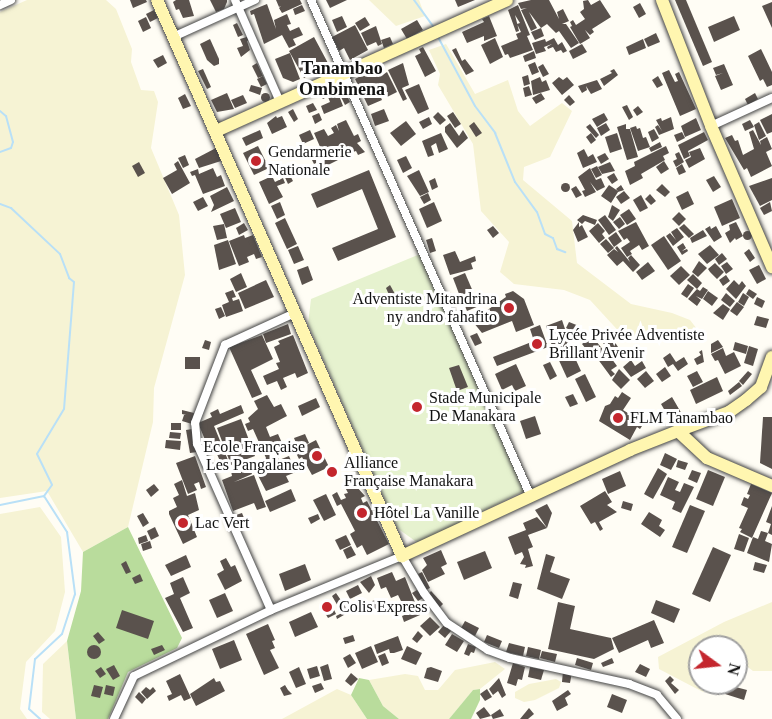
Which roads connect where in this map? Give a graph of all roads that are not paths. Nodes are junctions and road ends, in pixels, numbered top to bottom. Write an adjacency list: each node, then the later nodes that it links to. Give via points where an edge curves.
1 (11, 0): 8 (street)
2 (157, 0): 9 (main road)
3 (255, 0): 7 (street)
4 (311, 0): 10 (street)
5 (507, 0): 10 (main road)
6 (662, 0): 13 (main road)
7 (237, 4): 9 (street); 12 (street)
8 (0, 5)
9 (173, 37): 14 (main road)
10 (345, 72): 12 (main road); 21 (street)
11 (772, 98): 13 (street)
12 (280, 102): 14 (main road)
13 (711, 126): 15 (main road)
14 (216, 131): 17 (main road)
15 (769, 249): 16 (main road)
16 (772, 267)
17 (295, 313): 22 (main road); 23 (street, via 225,345 195,423 197,444)
18 (772, 357): 19 (main road, via 761,387 746,400 729,412)
19 (678, 431): 20 (main road, via 707,458); 21 (main road)
20 (772, 486)
21 (531, 496): 22 (main road)
22 (402, 556): 23 (street); 25 (street, via 447,623 488,650 629,684 657,695)
23 (271, 610): 24 (street, via 134,676)
24 (114, 719)
25 (677, 719)

